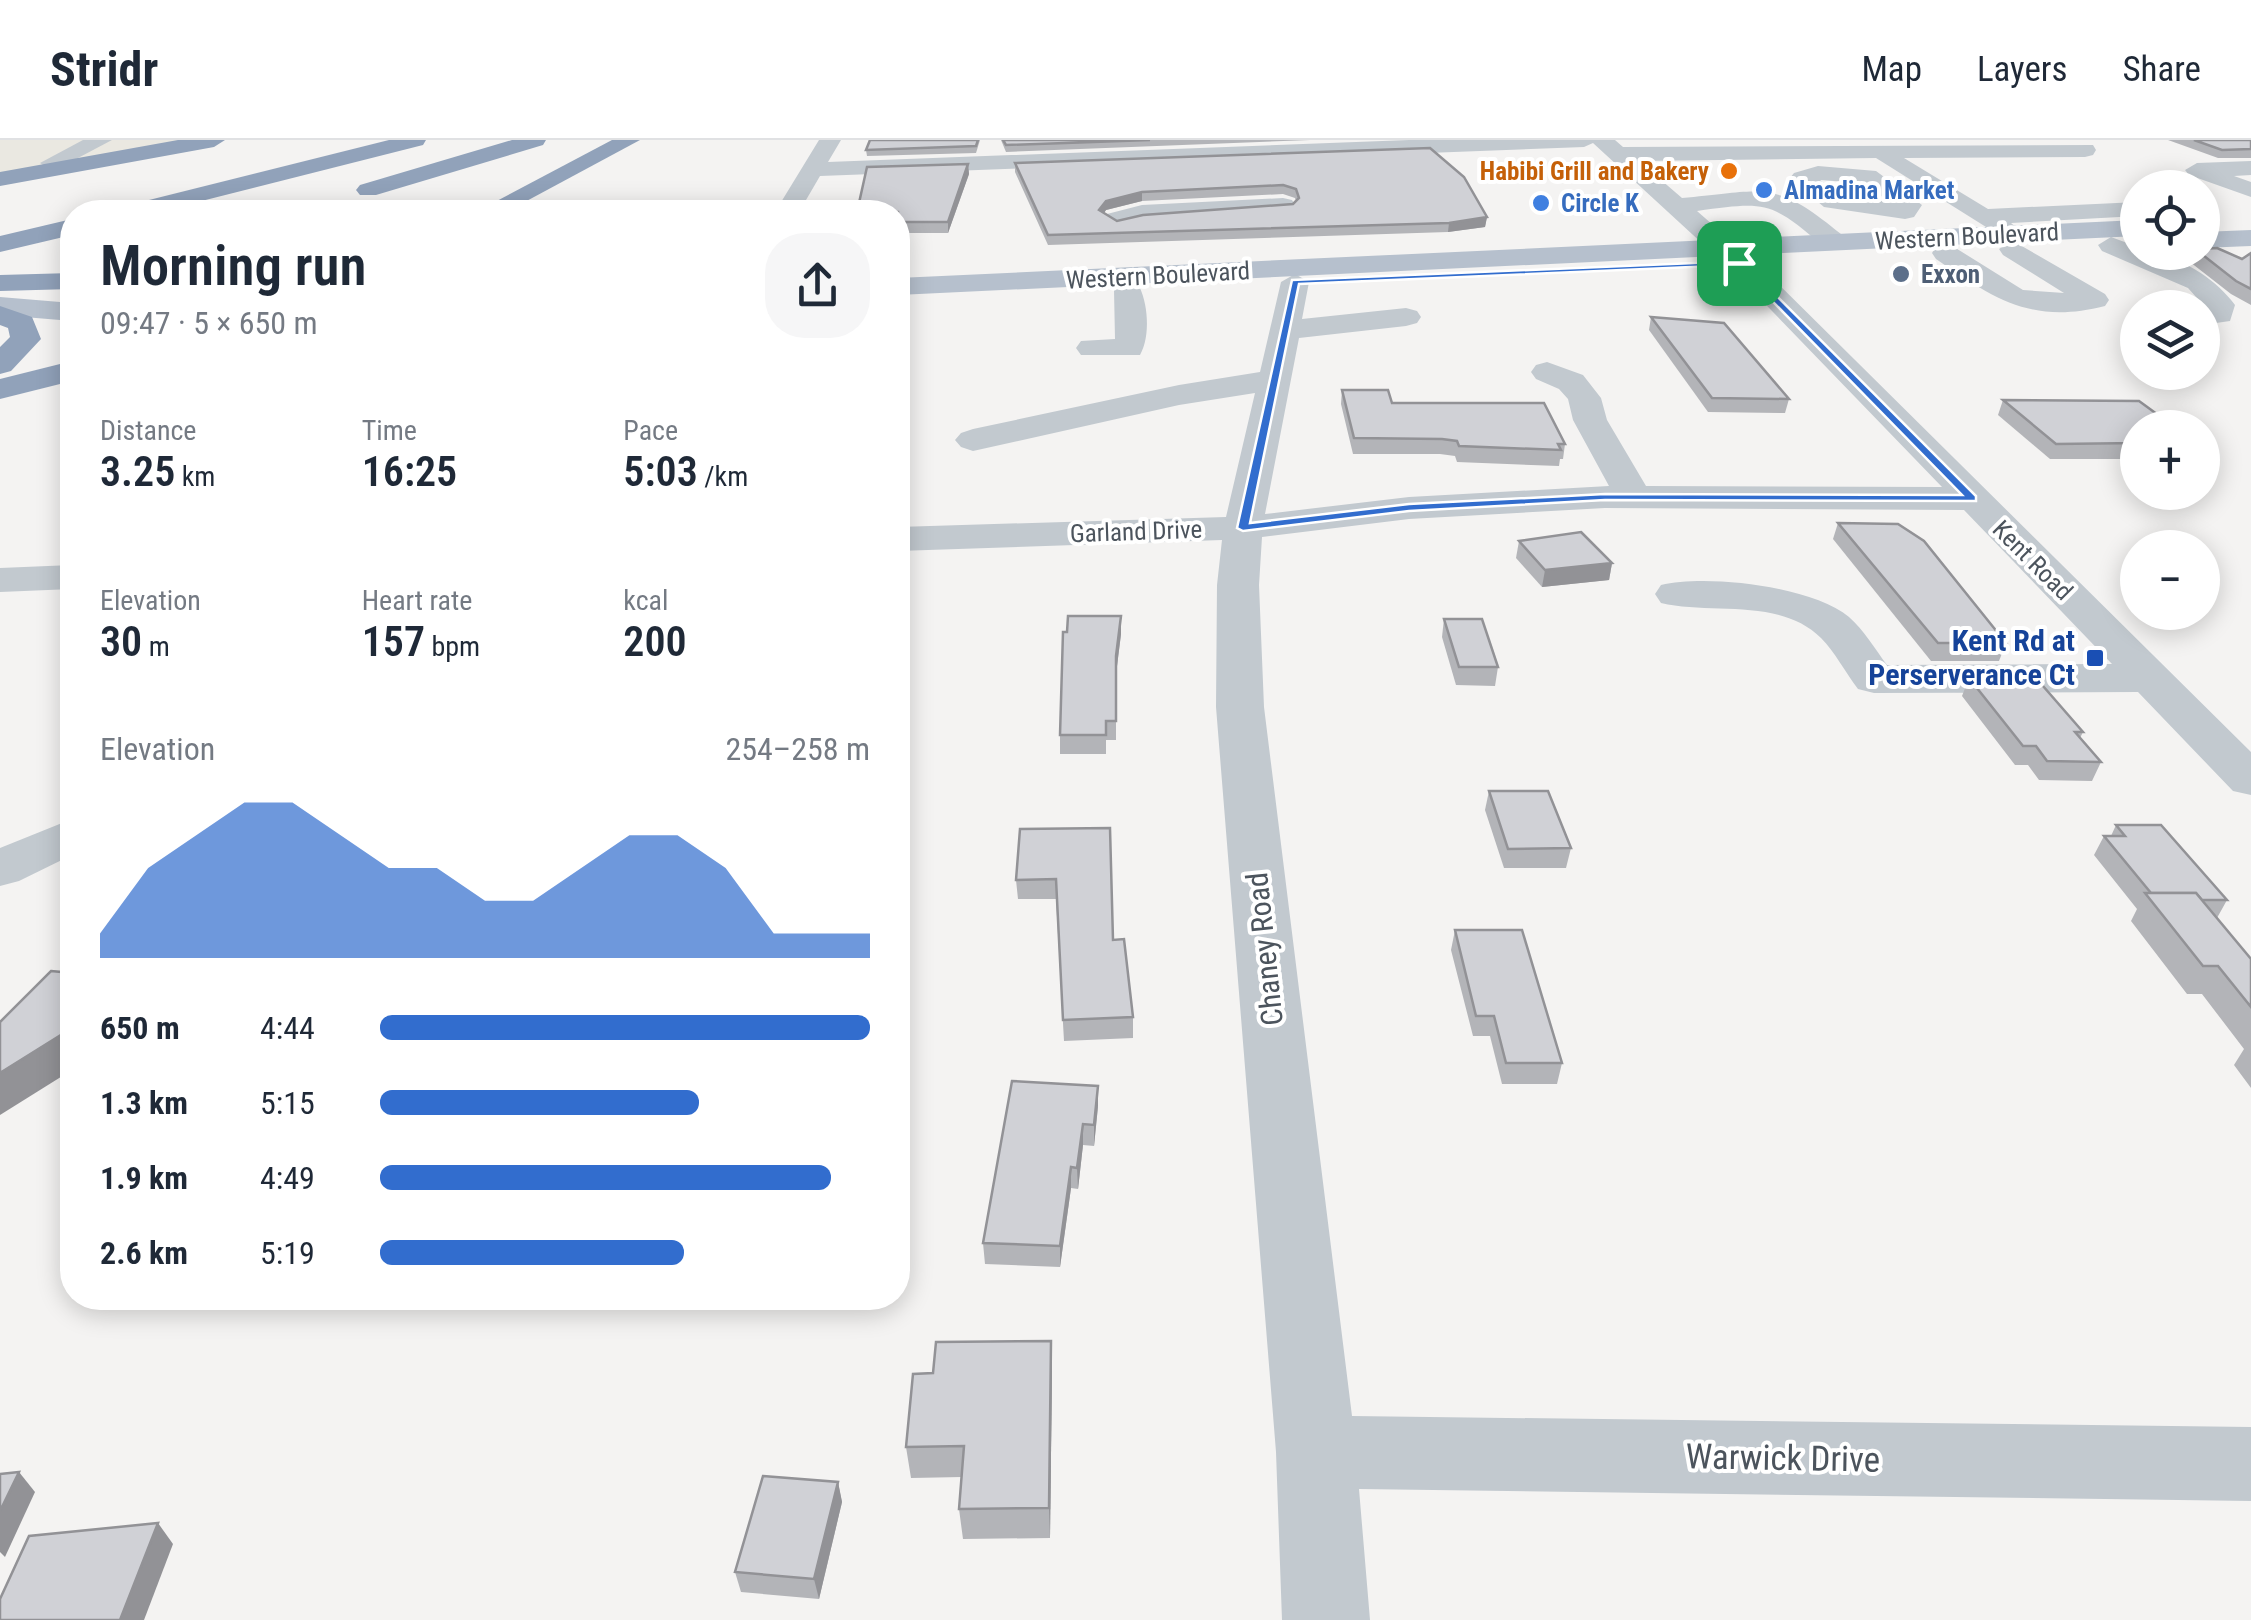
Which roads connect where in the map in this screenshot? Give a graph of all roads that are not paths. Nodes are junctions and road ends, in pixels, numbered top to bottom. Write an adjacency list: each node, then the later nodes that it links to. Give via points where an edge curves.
1 (102, 140): 12 (street)
2 (214, 140): 16 (highway)
3 (416, 140): 20 (highway)
4 (535, 140): 19 (highway)
5 (630, 140): 21 (highway)
6 (830, 140): 13 (street)
7 (1584, 140): 30 (street)
8 (1662, 146): 10 (street); 23 (street)
9 (2085, 149): 11 (street)
10 (1876, 151): 11 (street); 17 (street)
11 (1939, 151): 17 (street, via 1985,182)
12 (51, 162)
13 (814, 168): 22 (street); 30 (street)
14 (2251, 168): 18 (street, via 2196,170)
15 (1848, 173): 15 (street, via 1872,178 1910,205 1905,212 1826,199 1802,178)
16 (0, 179)
17 (1934, 186): 25 (street)
18 (2251, 190)
19 (353, 194)
20 (178, 200)
21 (512, 200)
22 (795, 200)
23 (1675, 202): 30 (main road, Western Boulevard); 32 (main road, Western Boulevard); 32 (street, via 1758,226 1812,224); 36 (main road, Western Boulevard); 61 (street, Kent Road)
24 (2120, 210): 25 (street)
25 (1983, 216): 33 (street)
26 (1116, 219): 30 (street, via 1142,213)
27 (2220, 224): 31 (main road)
28 (60, 230): 34 (highway)
29 (2120, 230): 33 (main road, Western Boulevard)
30 (1282, 234): 42 (main road, Western Boulevard); 45 (main road, Western Boulevard); 53 (street); 59 (street, via 1212,388); 62 (street, Chaney Road)
31 (2244, 236)
32 (1834, 242): 33 (main road, Western Boulevard)
33 (2012, 242): 35 (main road, Western Boulevard); 36 (main road, Western Boulevard); 48 (street)
34 (0, 244)
35 (2120, 244)
36 (1945, 252): 48 (street, via 2020,302)
37 (60, 268): 41 (highway)
38 (2175, 270): 46 (street)
39 (2209, 270): 43 (street)
40 (60, 282): 41 (highway)
41 (0, 284): 44 (main road)
42 (910, 284)
43 (2244, 289)
44 (60, 290)
45 (1128, 290): 47 (main road, Western Boulevard); 54 (street, via 1129,348)
46 (2206, 290)
47 (910, 299)
48 (2095, 300): 50 (street)
49 (0, 306): 51 (main road)
50 (2120, 308)
51 (60, 311)
52 (0, 314): 55 (highway, via 20,323 26,339)
53 (1406, 317)
54 (1092, 348)
55 (0, 364)
56 (1547, 372): 60 (street, via 1570,382 1584,398)
57 (60, 374): 58 (highway)
58 (0, 389)
59 (972, 440)
60 (1634, 497): 61 (street, Garland Drive); 62 (street, Garland Drive, via 1409,508)
61 (1972, 499): 67 (street, Kent Road)
62 (1243, 528): 63 (street, Garland Drive); 71 (street, Chaney Road, via 1240,707)
63 (910, 539)
64 (60, 578): 65 (street)
65 (0, 580)
66 (1676, 594): 67 (street, via 1734,594 1830,623 1874,679)
67 (2150, 678): 68 (street, Kent Road)
68 (2244, 767)
69 (60, 842): 70 (street)
70 (0, 869)
71 (1316, 1452): 72 (street, Warwick Drive); 73 (street, Chaney Road)
72 (2251, 1464)
73 (1326, 1620)

